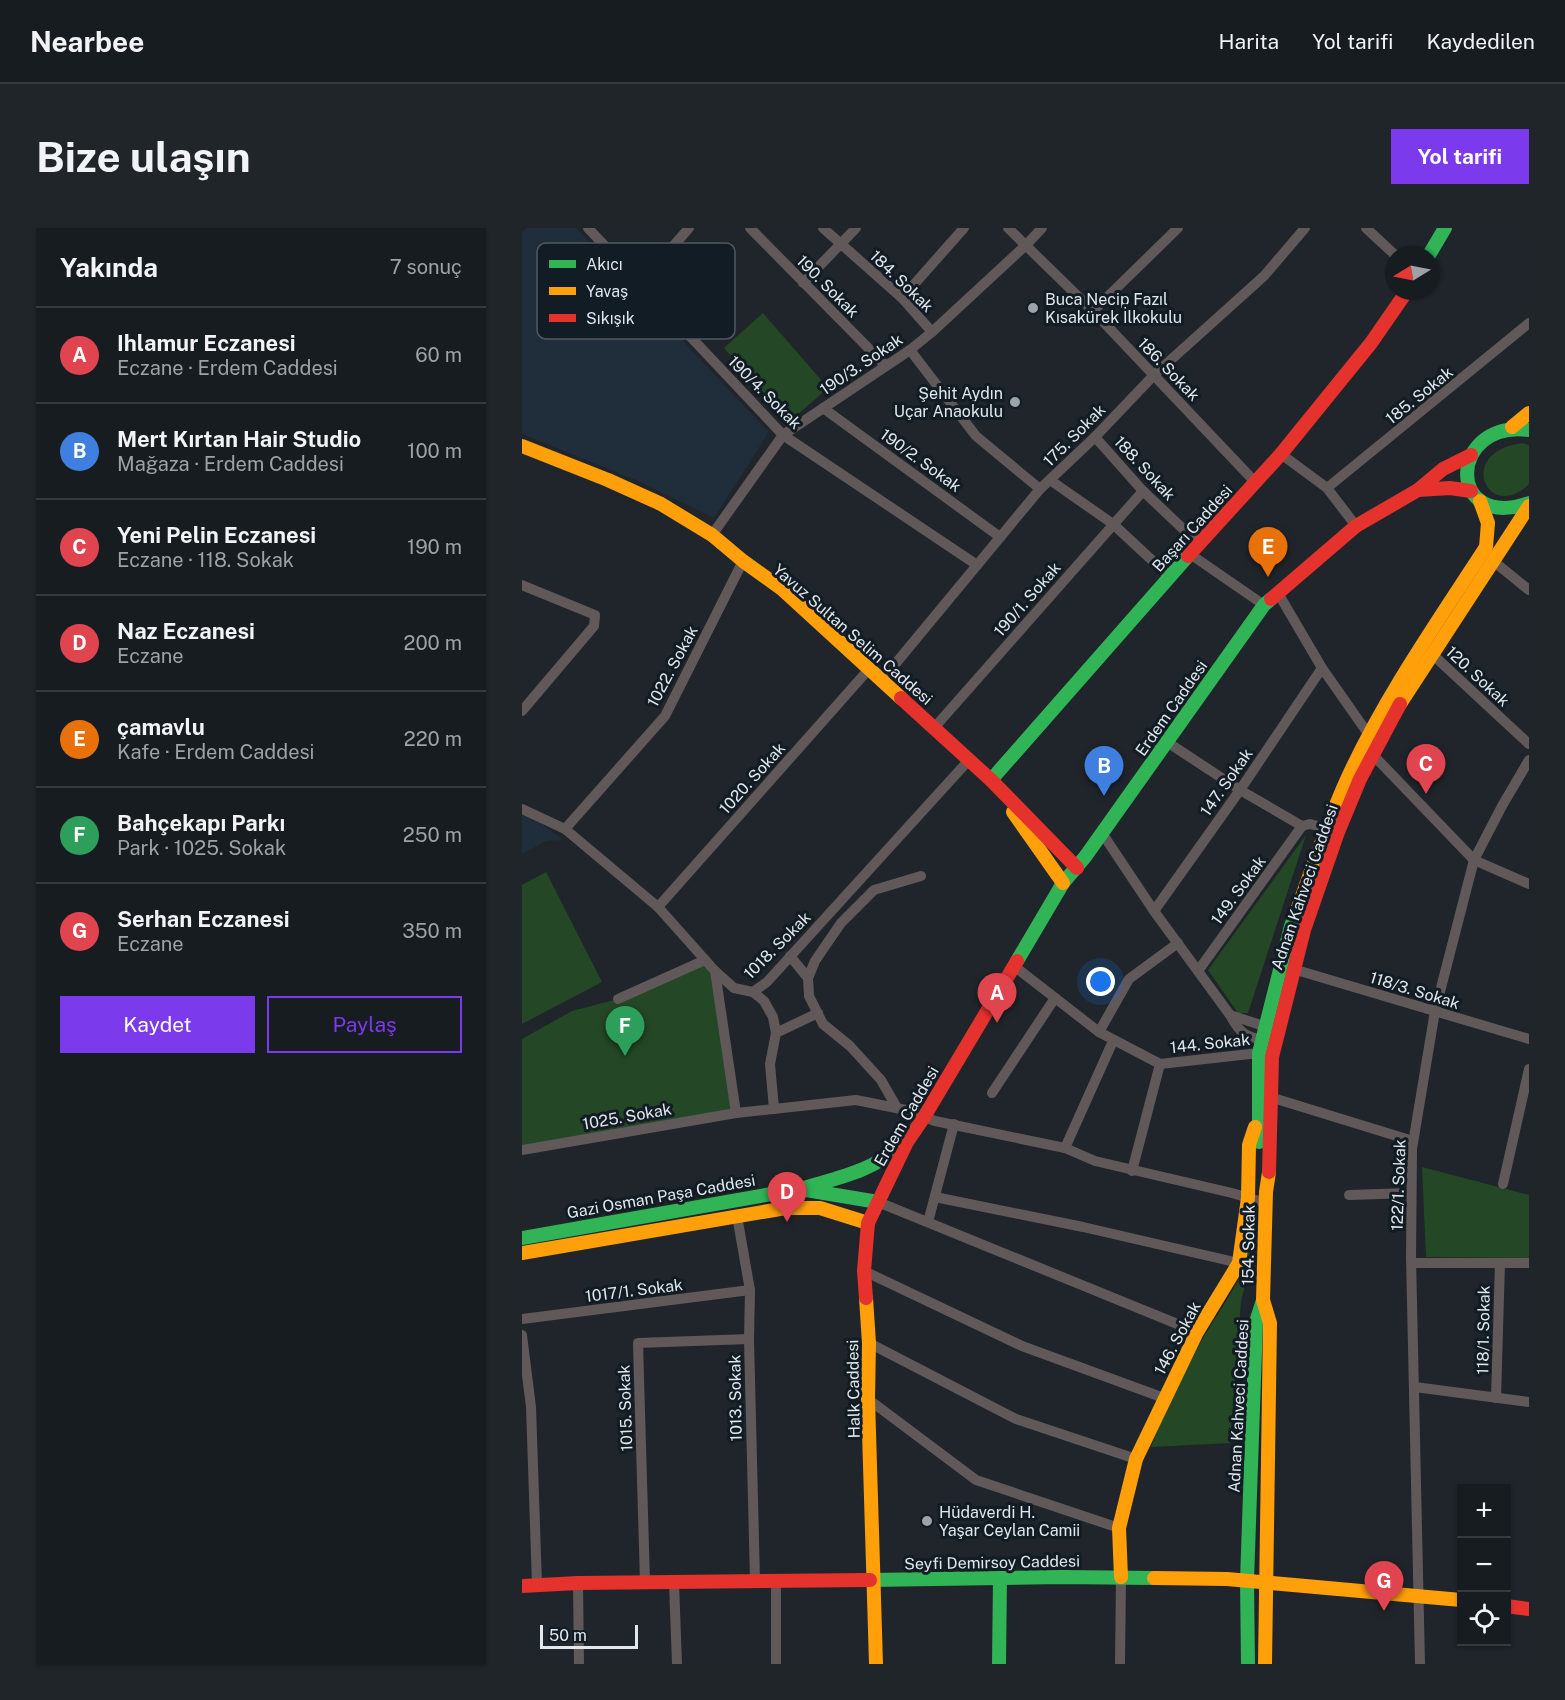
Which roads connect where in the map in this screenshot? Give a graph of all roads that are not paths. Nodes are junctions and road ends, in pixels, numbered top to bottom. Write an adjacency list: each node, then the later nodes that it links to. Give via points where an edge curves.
1 (588, 228): 13 (street, 190/4. Sokak)
2 (688, 228): 14 (street)
3 (750, 228): 19 (street, 190. Sokak)
4 (824, 228): 15 (street, 184. Sokak)
5 (856, 228): 15 (street)
6 (964, 228): 20 (street)
7 (1008, 228): 16 (street, 186. Sokak)
8 (1042, 228): 16 (street, 190/3. Sokak)
9 (1178, 228): 22 (street)
10 (1305, 228): 28 (street, 175. Sokak, via 1264,276)
11 (1366, 228): 17 (street)
12 (1445, 228): 18 (main road)
13 (602, 243)
14 (675, 243)
15 (841, 243): 19 (street); 20 (street, 184. Sokak)
16 (1026, 245): 22 (street, 186. Sokak); 24 (street, 190/3. Sokak)
17 (1385, 246)
18 (1434, 246)
19 (803, 283): 27 (street, 190. Sokak)
20 (902, 298): 24 (street, 184. Sokak)
21 (1401, 300): 36 (main road, Başarı Caddesi, via 1371,344)
22 (1093, 311): 28 (street, 186. Sokak)
23 (1529, 323): 40 (street, 185. Sokak)
24 (932, 332): 26 (street, 190/3. Sokak)
25 (693, 339): 33 (street, 190/4. Sokak)
26 (910, 350): 27 (street, 190/3. Sokak); 41 (street, via 976,436)
27 (886, 366): 29 (street, 190/3. Sokak)
28 (1154, 375): 34 (street, 175. Sokak); 39 (street, 186. Sokak)
29 (823, 408): 33 (street, 190/3. Sokak); 49 (street, 190/2. Sokak)
30 (1529, 413): 31 (main road)
31 (1512, 427): 32 (main road); 37 (main road, Erdem Caddesi, via 1486,439)
32 (1529, 430)
33 (783, 435): 48 (street, 190/3. Sokak); 53 (street, 190/4. Sokak)
34 (1095, 437): 38 (street, 175. Sokak); 43 (street, 188. Sokak)
35 (522, 446): 48 (main road, Yavuz Sultan Selim Caddesi, via 662,504)
36 (1281, 454): 39 (main road, Başarı Caddesi); 40 (street)
37 (1471, 455): 42 (main road, Erdem Caddesi, via 1443,469); 44 (main road, Adnan Kahveci Caddesi, via 1467,479)
38 (1050, 480): 41 (street, 175. Sokak); 46 (street)
39 (1256, 483): 50 (main road, Başarı Caddesi)
40 (1327, 488): 47 (street)
41 (1040, 489): 49 (street, 175. Sokak)
42 (1418, 490): 44 (main road, via 1450,488); 47 (main road, Erdem Caddesi)
43 (1143, 491): 46 (street, 190/1. Sokak); 50 (street, 188. Sokak)
44 (1475, 496): 45 (main road, via 1492,507 1506,510); 65 (main road, Adnan Kahveci Caddesi, via 1487,515 1486,547)
45 (1529, 504): 51 (main road, Adnan Kahveci Caddesi)
46 (1113, 524): 54 (street); 64 (street, 190/1. Sokak)
47 (1356, 526): 57 (main road, Erdem Caddesi)
48 (712, 535): 52 (main road, Yavuz Sultan Selim Caddesi)
49 (1000, 537): 53 (street, 175. Sokak)
50 (1195, 549): 54 (main road, Başarı Caddesi); 58 (street, 188. Sokak)
51 (1492, 560): 56 (street); 59 (main road, Adnan Kahveci Caddesi)
52 (743, 561): 61 (main road, Yavuz Sultan Selim Caddesi, via 782,589); 76 (street, 1022. Sokak, via 665,716)
53 (977, 565): 62 (street, 175. Sokak)
54 (1170, 577): 71 (main road, Başarı Caddesi)
55 (522, 585): 63 (street, via 595,615 596,621)
56 (1529, 590)
57 (1278, 593): 58 (main road, Erdem Caddesi); 60 (street)
58 (1264, 605): 66 (main road, Erdem Caddesi)
59 (1432, 654): 67 (street, 120. Sokak); 68 (main road, Adnan Kahveci Caddesi)
60 (1322, 668): 65 (street); 72 (street, 147. Sokak)
61 (869, 669): 62 (main road, Yavuz Sultan Selim Caddesi); 83 (street, 1020. Sokak)
62 (882, 680): 64 (main road, Yavuz Sultan Selim Caddesi)
63 (522, 711)
64 (934, 728): 69 (main road, Yavuz Sultan Selim Caddesi)
65 (1369, 735): 68 (street); 75 (main road, Adnan Kahveci Caddesi)
66 (1167, 742): 72 (street); 77 (main road, Erdem Caddesi)
67 (1529, 744)
68 (1374, 756): 78 (street); 89 (main road, Adnan Kahveci Caddesi, via 1338,832)
69 (969, 760): 71 (main road, Yavuz Sultan Selim Caddesi); 86 (street, 1018. Sokak)
70 (1529, 760): 78 (street, 122/1. Sokak)
71 (991, 780): 79 (main road, Yavuz Sultan Selim Caddesi); 81 (main road, Yavuz Sultan Selim Caddesi)
72 (1240, 790): 74 (street); 84 (street, 147. Sokak)
73 (522, 809): 76 (street, 1018. Sokak)
74 (1302, 826): 75 (street); 91 (street, 149. Sokak)
75 (1326, 828): 100 (main road, Adnan Kahveci Caddesi, via 1292,926)
76 (565, 829): 83 (street, 1018. Sokak)
77 (1102, 833): 79 (main road, Erdem Caddesi); 84 (street)
78 (1474, 860): 82 (street); 96 (street, 122/1. Sokak)
79 (1077, 868): 81 (main road, Erdem Caddesi)
80 (921, 876): 92 (street, via 873,890 841,923)
81 (1063, 883): 88 (main road, Erdem Caddesi)
82 (1529, 884)
83 (657, 908): 87 (street, 1018. Sokak)
84 (1154, 911): 85 (street)
85 (1178, 943): 91 (street); 98 (street, via 1129,979)
86 (790, 956): 92 (street); 93 (street, 1018. Sokak)
87 (705, 960): 90 (street, 1018. Sokak); 95 (street)
88 (1014, 966): 94 (street, 144. Sokak); 111 (main road, Erdem Caddesi)
89 (1293, 969): 96 (street, 118/3. Sokak); 100 (main road, Adnan Kahveci Caddesi)
90 (715, 971): 93 (street, 1018. Sokak, via 734,988); 109 (street)
91 (1198, 971): 100 (street, via 1230,1015)
92 (808, 978): 97 (street, via 809,996)
93 (753, 992): 99 (street, via 773,1017)
94 (1055, 998): 98 (street, 144. Sokak); 105 (street)
95 (618, 999)
96 (1435, 1011): 101 (street, 118/3. Sokak); 113 (street, 122/1. Sokak)
97 (818, 1013): 99 (street); 107 (street, via 823,1024 850,1046 880,1080)
98 (1099, 1032): 102 (street, 144. Sokak)
99 (776, 1033): 108 (street, via 770,1064)
100 (1268, 1039): 103 (street, 144. Sokak); 106 (main road, Adnan Kahveci Caddesi, via 1272,1057); 110 (main road, Adnan Kahveci Caddesi)
101 (1529, 1039)
102 (1113, 1041): 103 (street, 144. Sokak); 115 (street)
103 (1160, 1064): 117 (street)
104 (1529, 1069): 118 (street)
105 (992, 1093)
106 (1270, 1097): 113 (street); 123 (main road, Adnan Kahveci Caddesi)
107 (897, 1108): 108 (street, 1025. Sokak, via 856,1100); 111 (street, 1025. Sokak)
108 (774, 1109): 109 (street, 1025. Sokak)
109 (736, 1113): 116 (street, 1025. Sokak)
110 (1259, 1114): 123 (main road, Adnan Kahveci Caddesi, via 1260,1180); 124 (main road, 146. Sokak, via 1249,1144)
111 (924, 1117): 112 (street, 1025. Sokak); 114 (main road, Erdem Caddesi)
112 (954, 1124): 115 (street, 1025. Sokak); 122 (street)
113 (1413, 1141): 120 (street, 122/1. Sokak)
114 (907, 1142): 119 (main road, via 863,1171); 125 (main road, Erdem Caddesi)
115 (1065, 1148): 117 (street, 1025. Sokak)
116 (522, 1150)
117 (1132, 1171): 124 (street, 1025. Sokak)
118 (1503, 1184)
119 (800, 1189): 125 (main road, Gazi Osman Paşa Caddesi); 129 (main road, Gazi Osman Paşa Caddesi)
120 (1411, 1193): 121 (street); 132 (street, 122/1. Sokak)
121 (1349, 1195)
122 (935, 1197): 127 (street); 131 (street)
123 (1266, 1197): 124 (street, 1025. Sokak); 137 (main road, 154. Sokak)
124 (1248, 1198): 131 (main road, 146. Sokak)
125 (878, 1202): 127 (street); 128 (main road, Halk Caddesi)
126 (737, 1216): 128 (main road, Gazi Osman Paşa Caddesi, via 786,1208 820,1208); 130 (main road, Gazi Osman Paşa Caddesi); 136 (street, 1013. Sokak)
127 (928, 1222): 139 (street)
128 (868, 1223): 135 (main road, Halk Caddesi)
129 (522, 1238)
130 (522, 1253)
131 (1239, 1263): 139 (main road, 146. Sokak)
132 (1412, 1263): 133 (street); 143 (street, 122/1. Sokak)
133 (1500, 1263): 134 (street); 145 (street, 118/1. Sokak)
134 (1529, 1263)
135 (864, 1271): 142 (main road, Halk Caddesi); 144 (street, via 1022,1346)
136 (750, 1290): 138 (street, 1017/1. Sokak); 141 (street, 1013. Sokak)
137 (1263, 1300): 154 (main road, Adnan Kahveci Caddesi, via 1256,1322); 156 (main road, Adnan Kahveci Caddesi, via 1270,1323)
138 (522, 1319)
139 (1197, 1332): 144 (main road, 146. Sokak)
140 (522, 1335): 160 (street, via 531,1407)
141 (749, 1339): 155 (street, 1013. Sokak); 157 (street, 1015. Sokak, via 638,1343)
142 (869, 1343): 146 (main road, Halk Caddesi); 148 (street, via 1016,1419)
143 (1415, 1387): 145 (street); 162 (street, 122/1. Sokak)
144 (1164, 1398): 148 (main road, 146. Sokak)
145 (1496, 1398): 147 (street)
146 (868, 1399): 149 (street, via 976,1480); 152 (main road, Halk Caddesi)
147 (1529, 1402)
148 (1136, 1460): 149 (main road, 146. Sokak)
149 (1119, 1528): 150 (main road, 146. Sokak)
150 (1121, 1577): 151 (main road, Seyfi Demirsoy Caddesi); 154 (main road, Seyfi Demirsoy Caddesi); 171 (street)
151 (1000, 1578): 152 (main road, Seyfi Demirsoy Caddesi); 170 (main road)
152 (874, 1579): 153 (main road, Seyfi Demirsoy Caddesi); 169 (main road, Halk Caddesi)
153 (776, 1580): 155 (main road, Seyfi Demirsoy Caddesi); 168 (street)
154 (1247, 1580): 156 (main road, Seyfi Demirsoy Caddesi); 172 (main road, Adnan Kahveci Caddesi)
155 (755, 1581): 159 (main road, Seyfi Demirsoy Caddesi)
156 (1265, 1581): 162 (main road, Seyfi Demirsoy Caddesi); 173 (main road, Adnan Kahveci Caddesi)
157 (645, 1582): 158 (main road, Seyfi Demirsoy Caddesi); 159 (main road, Seyfi Demirsoy Caddesi)
158 (578, 1583): 160 (main road, Seyfi Demirsoy Caddesi); 166 (street)
159 (674, 1583): 167 (street)
160 (537, 1585): 161 (main road, Seyfi Demirsoy Caddesi)
161 (522, 1586)
162 (1419, 1595): 163 (main road, Seyfi Demirsoy Caddesi); 174 (street, 122/1. Sokak)
163 (1457, 1600)
164 (1511, 1607): 165 (main road)
165 (1529, 1609)
166 (579, 1664)
167 (677, 1664)
168 (776, 1664)
169 (876, 1664)
170 (999, 1664)
171 (1120, 1664)
172 (1248, 1664)
173 (1265, 1664)
174 (1420, 1664)

